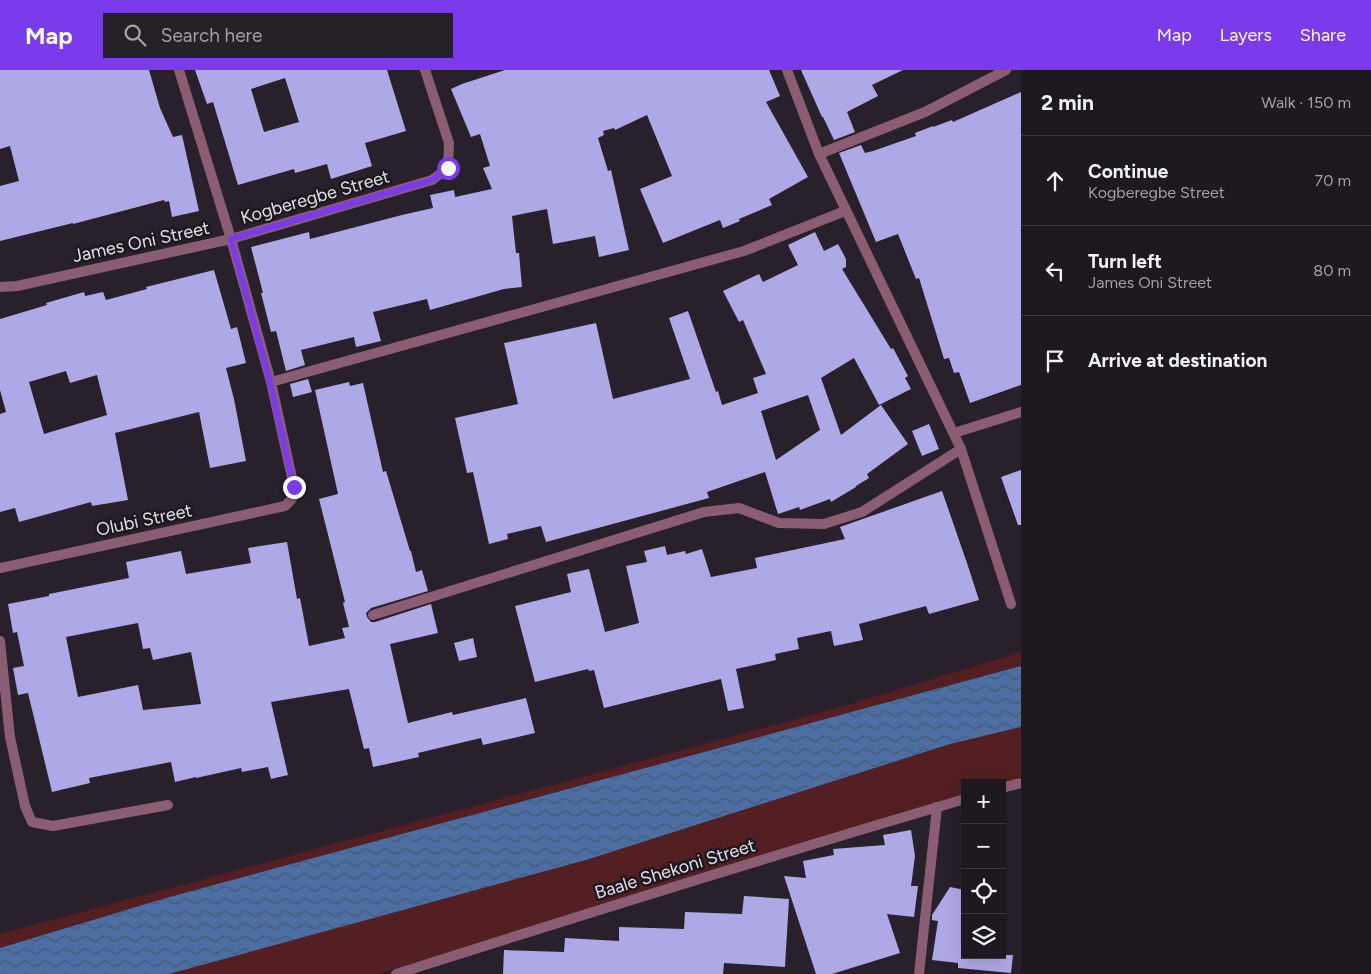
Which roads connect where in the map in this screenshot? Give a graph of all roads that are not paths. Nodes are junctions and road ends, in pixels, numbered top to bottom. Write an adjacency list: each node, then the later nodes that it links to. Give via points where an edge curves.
1 (179, 70): 7 (street, Kogberegbe Street)
2 (424, 70): 7 (street, Kogberegbe Street, via 449,143 448,168 432,180)
3 (787, 70): 5 (street)
4 (1006, 70): 5 (street, via 925,112)
5 (819, 154): 6 (street)
6 (846, 211): 9 (street, via 744,251); 11 (street)
7 (231, 239): 8 (street, James Oni Street); 9 (street, James Oni Street)
8 (0, 287)
9 (270, 382): 13 (street, James Oni Street, via 294,487)
10 (1021, 412): 11 (street)
11 (954, 434): 12 (street)
12 (961, 449): 15 (street); 16 (street, via 862,512 824,524 779,523 739,508 704,512)
13 (292, 499): 14 (street, Olubi Street, via 285,506)
14 (0, 568)
15 (1011, 604)
16 (373, 615)
17 (0, 641): 21 (street, via 10,738 25,806 32,822 53,826)
18 (1021, 783): 19 (street)
19 (1006, 787)
20 (961, 800): 22 (street, Baale Shekoni Street)
21 (168, 804)
22 (936, 808): 23 (street, Baale Shekoni Street, via 608,906); 24 (street)
23 (396, 974)
24 (919, 974)

